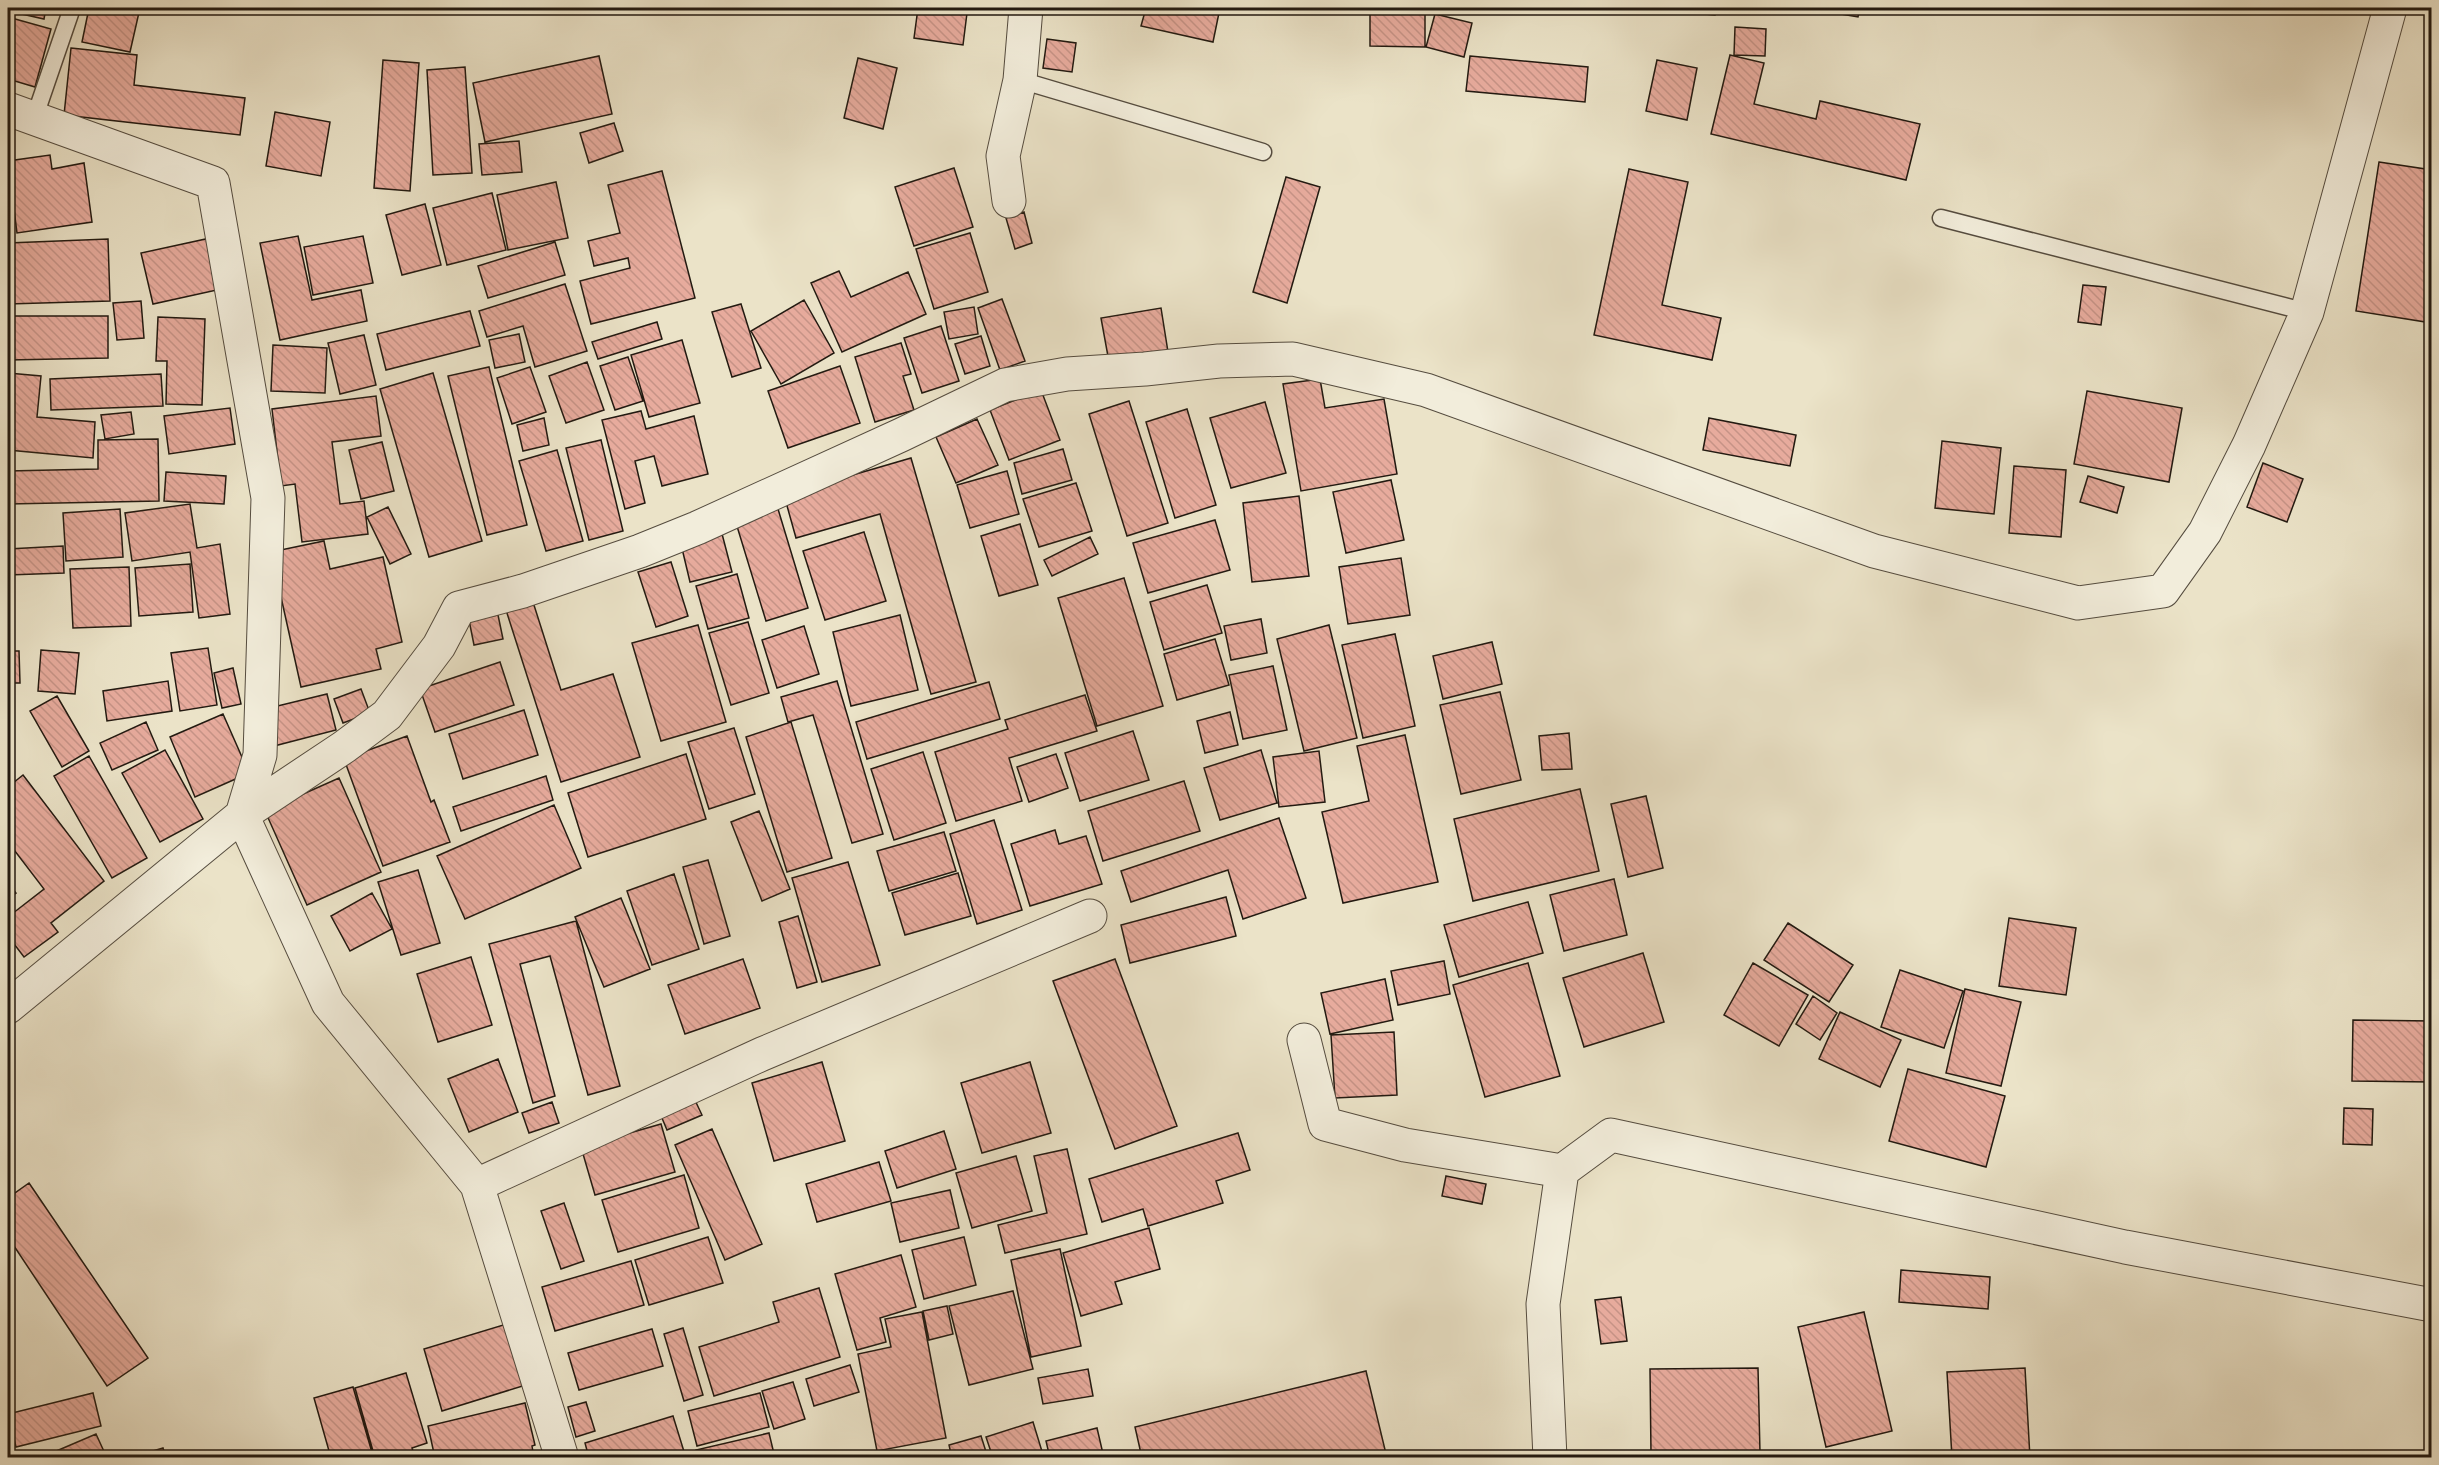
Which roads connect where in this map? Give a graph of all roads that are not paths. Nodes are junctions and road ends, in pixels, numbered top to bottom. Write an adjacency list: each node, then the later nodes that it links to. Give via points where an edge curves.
1 (72, 8): 5 (lane)
2 (1026, 8): 4 (street)
3 (2391, 8): 9 (street)
4 (1020, 80): 6 (lane); 7 (street, via 1003,156)
5 (21, 114): 10 (street, via 213,183 268,498 260,755)
6 (1263, 152)
7 (1009, 201)
8 (1941, 218): 9 (lane)
9 (2307, 312): 10 (street, via 2205,532 2163,591 2078,603 1874,551 1426,390 1293,359 1068,374 1005,385 688,532 523,591 459,608 440,646 387,715)
10 (242, 815): 12 (street); 15 (street, via 328,1003)
11 (1090, 916): 15 (street, via 762,1054)
12 (8, 1007)
13 (1304, 1040): 14 (street, via 1325,1124 1405,1145)
14 (1562, 1171): 16 (street, via 1611,1135 2125,1247); 18 (street, via 1543,1304)
15 (477, 1185): 17 (street)
16 (2432, 1305)
17 (562, 1458)
18 (1550, 1458)

